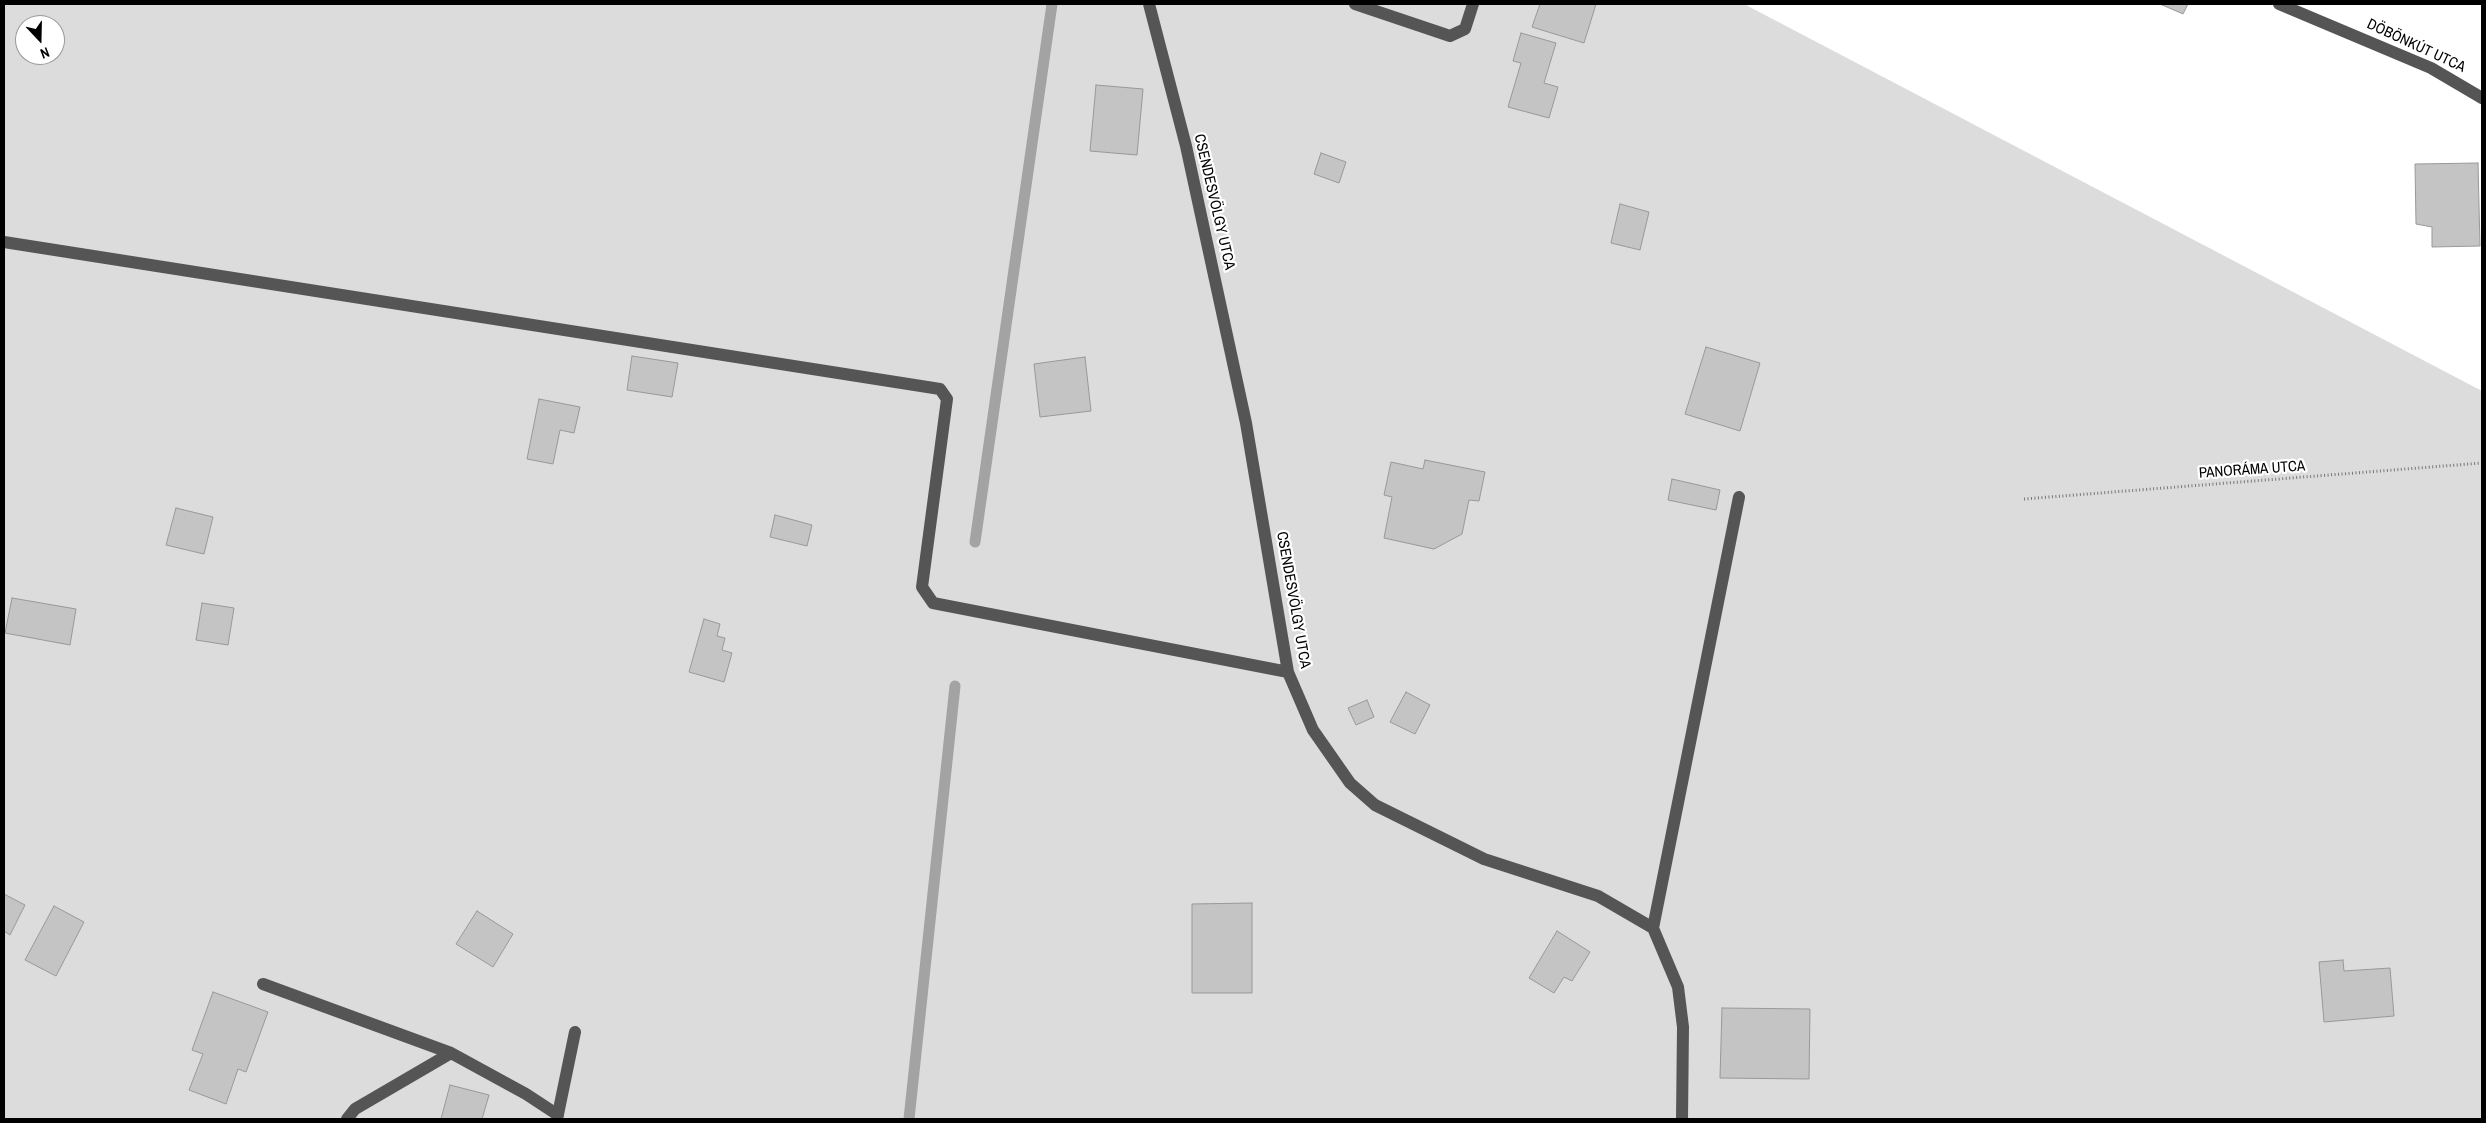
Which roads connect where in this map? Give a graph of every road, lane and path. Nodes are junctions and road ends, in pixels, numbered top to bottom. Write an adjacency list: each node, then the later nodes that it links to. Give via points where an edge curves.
1 (1149, 4): 10 (street, CSENDESVÖLGY UTCA, via 1186,146 1246,423)
2 (1355, 4): 3 (street, via 1450,36 1465,29)
3 (1473, 4)
4 (2279, 4): 5 (street, DÖBÖNKÚT UTCA, via 2431,68)
5 (2482, 98)
6 (4, 242): 10 (street, via 940,389 947,399 922,587 933,603)
7 (2482, 463): 9 (path, PANORÁMA UTCA)
8 (1738, 497): 11 (street)
9 (2024, 499)
10 (1288, 672): 11 (street, CSENDESVÖLGY UTCA, via 1313,730 1350,783 1375,805 1484,859 1598,896)
11 (1653, 928): 17 (street, via 1678,987 1683,1028)
12 (263, 984): 14 (street)
13 (575, 1032): 15 (street)
14 (451, 1053): 15 (street, via 526,1094); 16 (street, via 355,1109)
15 (558, 1117)
16 (347, 1119)
17 (1682, 1119)

